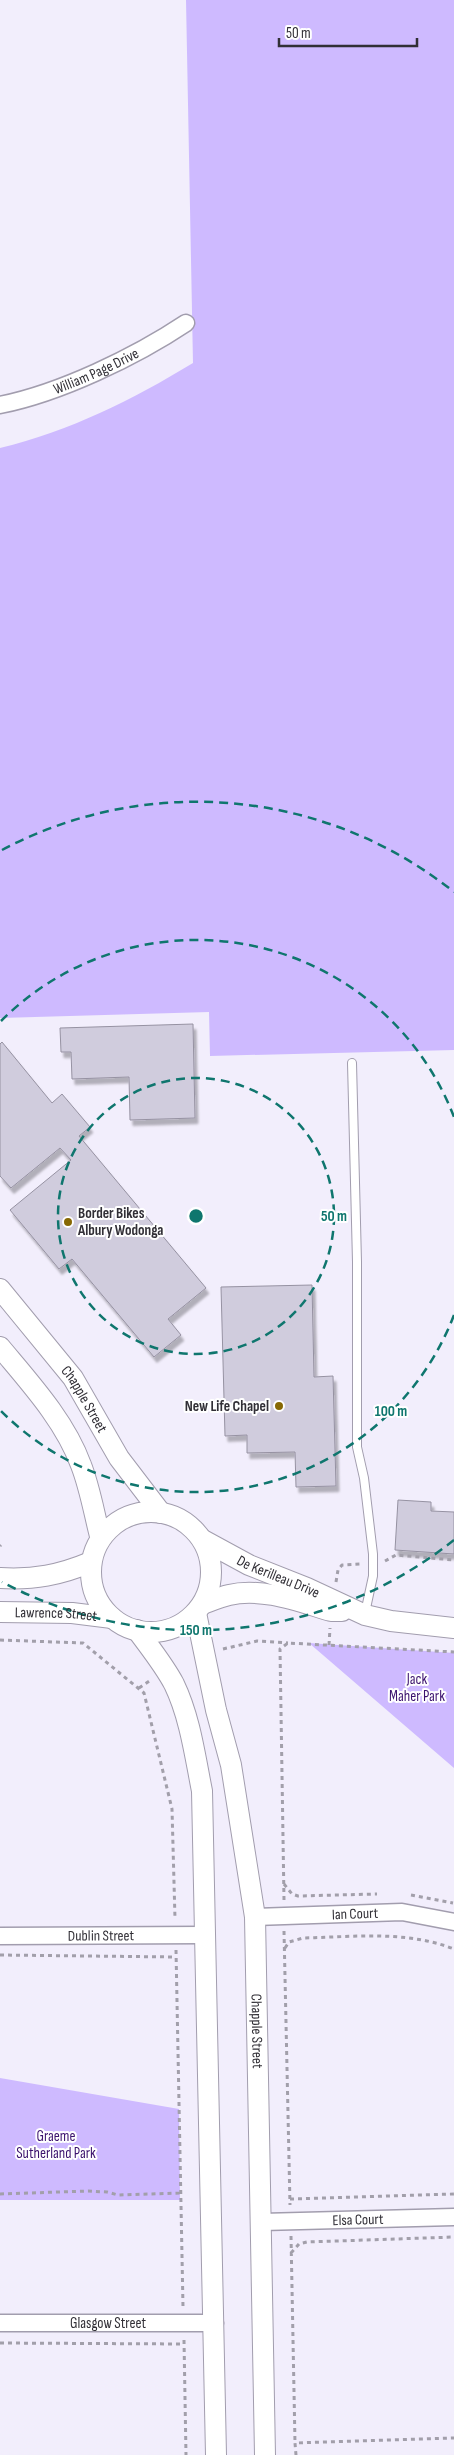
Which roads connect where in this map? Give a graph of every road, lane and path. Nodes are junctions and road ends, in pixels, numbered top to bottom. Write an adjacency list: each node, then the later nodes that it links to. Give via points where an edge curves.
1 (186, 323): 2 (street, William Page Drive, via 151,346 72,382 27,400)
2 (0, 405)
3 (352, 1063): 13 (lane, via 357,1447 364,1478 373,1559 373,1576)
4 (0, 1289): 6 (street, Chapple Street, via 73,1378 119,1458)
5 (0, 1347): 7 (street, via 41,1396 76,1451)
6 (162, 1512): 7 (street, via 142,1512 124,1518); 8 (street, via 178,1517)
7 (100, 1536): 9 (street)
8 (202, 1540): 11 (street, via 208,1551 211,1576); 13 (street, De Kerilleau Drive, via 249,1565)
9 (91, 1562): 10 (street, via 41,1578); 14 (street, via 94,1593)
10 (0, 1578)
11 (199, 1608): 13 (street, De Kerilleau Drive, via 229,1595 247,1593 264,1594 331,1611); 16 (street, via 169,1629); 20 (street, Chapple Street, via 216,1710 231,1765)
12 (0, 1612): 14 (street, Lawrence Street, via 72,1613)
13 (360, 1613): 15 (street, De Kerilleau Drive, via 391,1621)
14 (112, 1618): 16 (street)
15 (454, 1628)
16 (137, 1630): 23 (street, via 175,1686 194,1745 202,1791)
17 (0, 1640): 22 (path, via 83,1643 144,1692 172,1809)
18 (454, 1652): 19 (path, via 288,1643 280,1649)
19 (284, 1916): 20 (street, Ian Court); 21 (street, Ian Court, via 402,1912); 25 (path)
20 (254, 1917): 35 (street, Chapple Street)
21 (454, 1922)
22 (176, 1935): 23 (street, Dublin Street); 24 (street, Dublin Street); 28 (path)
23 (204, 1935): 40 (street)
24 (0, 1936)
25 (285, 1949): 26 (path, via 289,1942 303,1938 394,1935 429,1940); 32 (path)
26 (454, 1949)
27 (0, 1956): 28 (path)
28 (176, 1957): 29 (path)
29 (181, 2193): 30 (path, via 118,2195 88,2191); 39 (path)
30 (0, 2194)
31 (454, 2194): 32 (path)
32 (290, 2199): 34 (path)
33 (454, 2217): 34 (street, Elsa Court)
34 (291, 2221): 35 (street, Elsa Court); 37 (path)
35 (262, 2222): 47 (street, Chapple Street)
36 (454, 2237): 37 (path, via 307,2242 299,2244)
37 (291, 2253): 44 (path)
38 (0, 2322): 39 (street, Glasgow Street)
39 (184, 2322): 40 (street, Glasgow Street); 42 (path)
40 (215, 2323): 46 (street)
41 (0, 2343): 42 (path)
42 (184, 2344): 45 (path)
43 (454, 2438): 44 (path)
44 (295, 2443): 48 (path)
45 (186, 2455)
46 (216, 2455)
47 (265, 2455)
48 (296, 2455)

